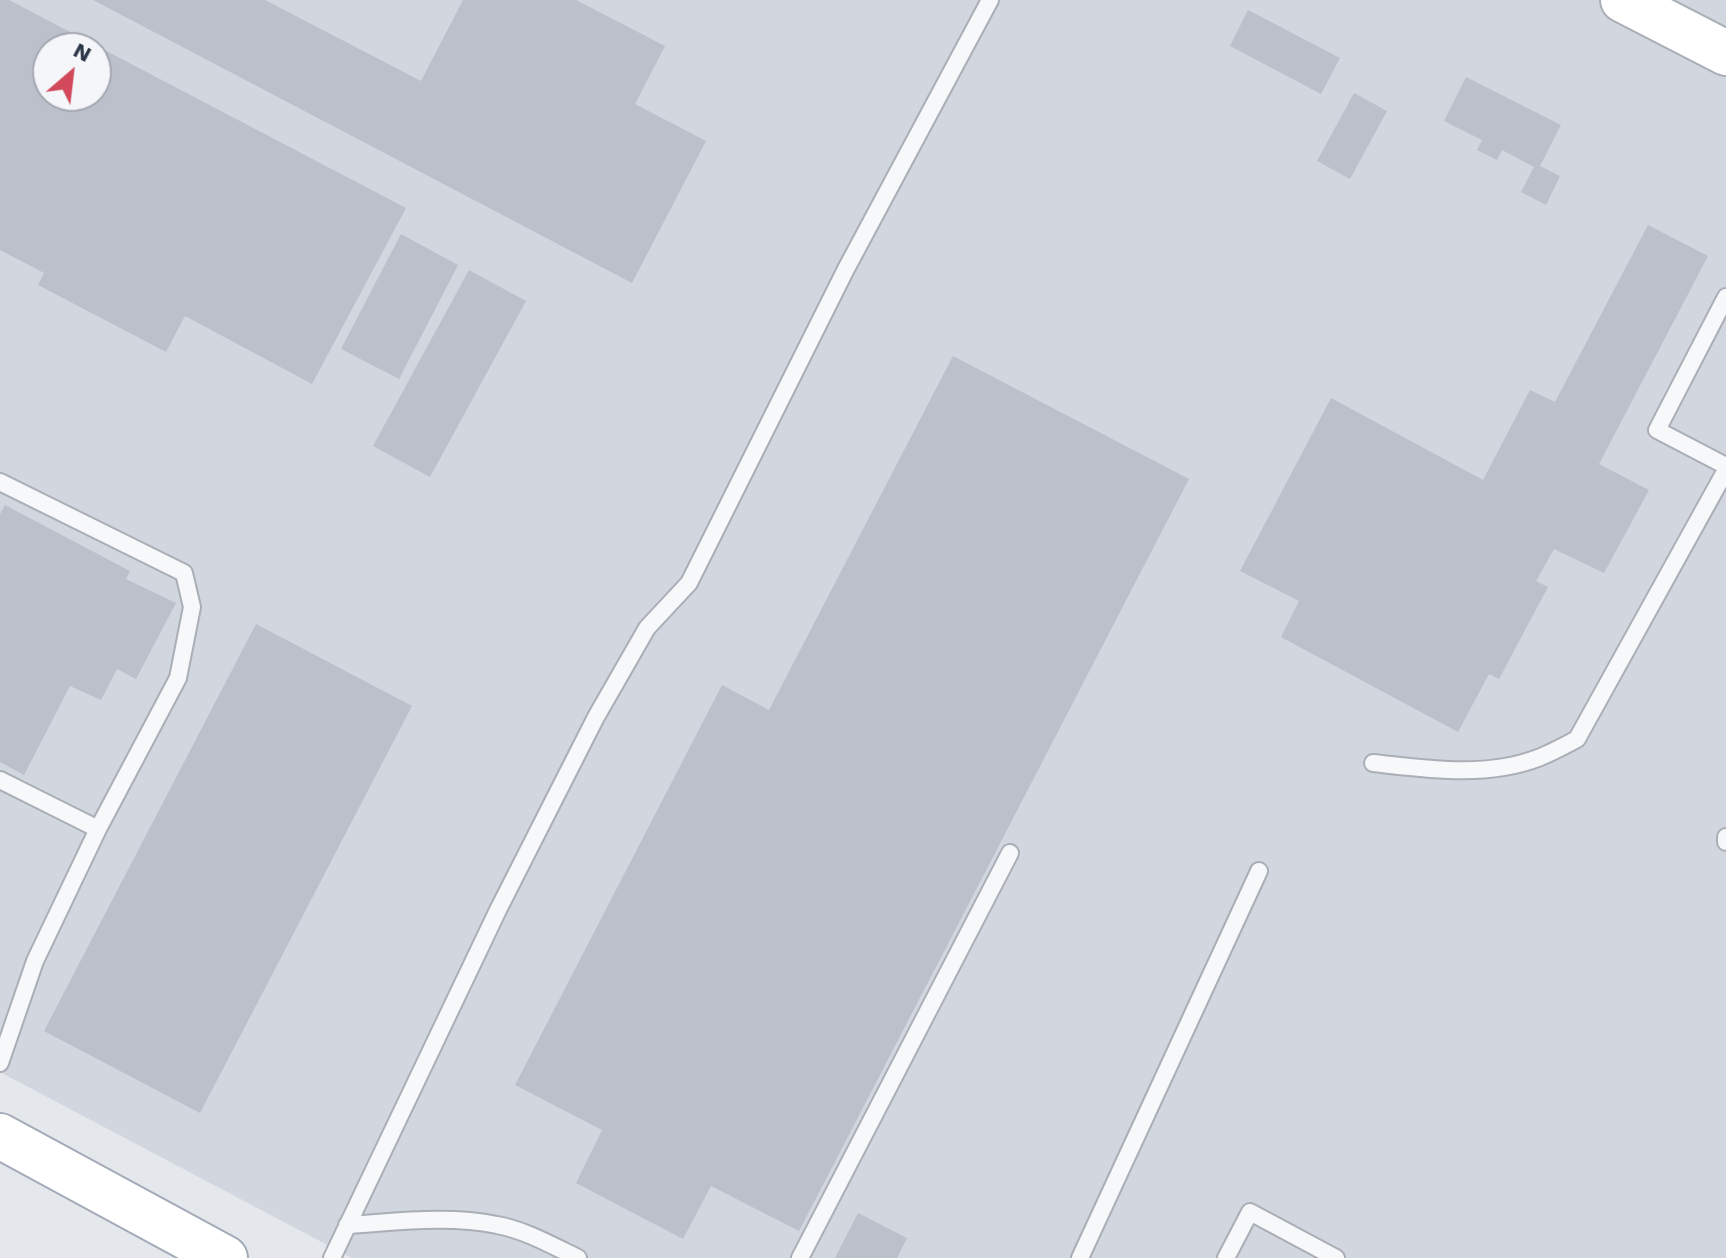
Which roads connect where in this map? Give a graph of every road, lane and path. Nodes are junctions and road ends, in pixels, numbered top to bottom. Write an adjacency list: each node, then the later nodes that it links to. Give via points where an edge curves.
1 (990, 0): 15 (lane, via 846,269 689,583 647,628 596,717)
2 (1623, 0): 3 (main road)
3 (1726, 53)
4 (1726, 297): 5 (lane, via 1657,430)
5 (1726, 468): 7 (lane, via 1577,739 1537,759 1484,770)
6 (0, 482): 9 (lane, via 184,573 192,607 178,678)
7 (1373, 763)
8 (0, 780): 9 (lane)
9 (98, 829): 12 (lane)
10 (1010, 853): 19 (lane)
11 (1259, 871): 20 (lane)
12 (4, 1036): 13 (lane)
13 (0, 1063)
14 (0, 1136): 16 (main road)
15 (347, 1225): 17 (lane); 18 (lane, via 433,1219 499,1225)
16 (225, 1258)
17 (332, 1258)
18 (578, 1258)
19 (800, 1258)
20 (1080, 1258)
21 (1226, 1258): 22 (lane, via 1250,1212)
22 (1336, 1258)

